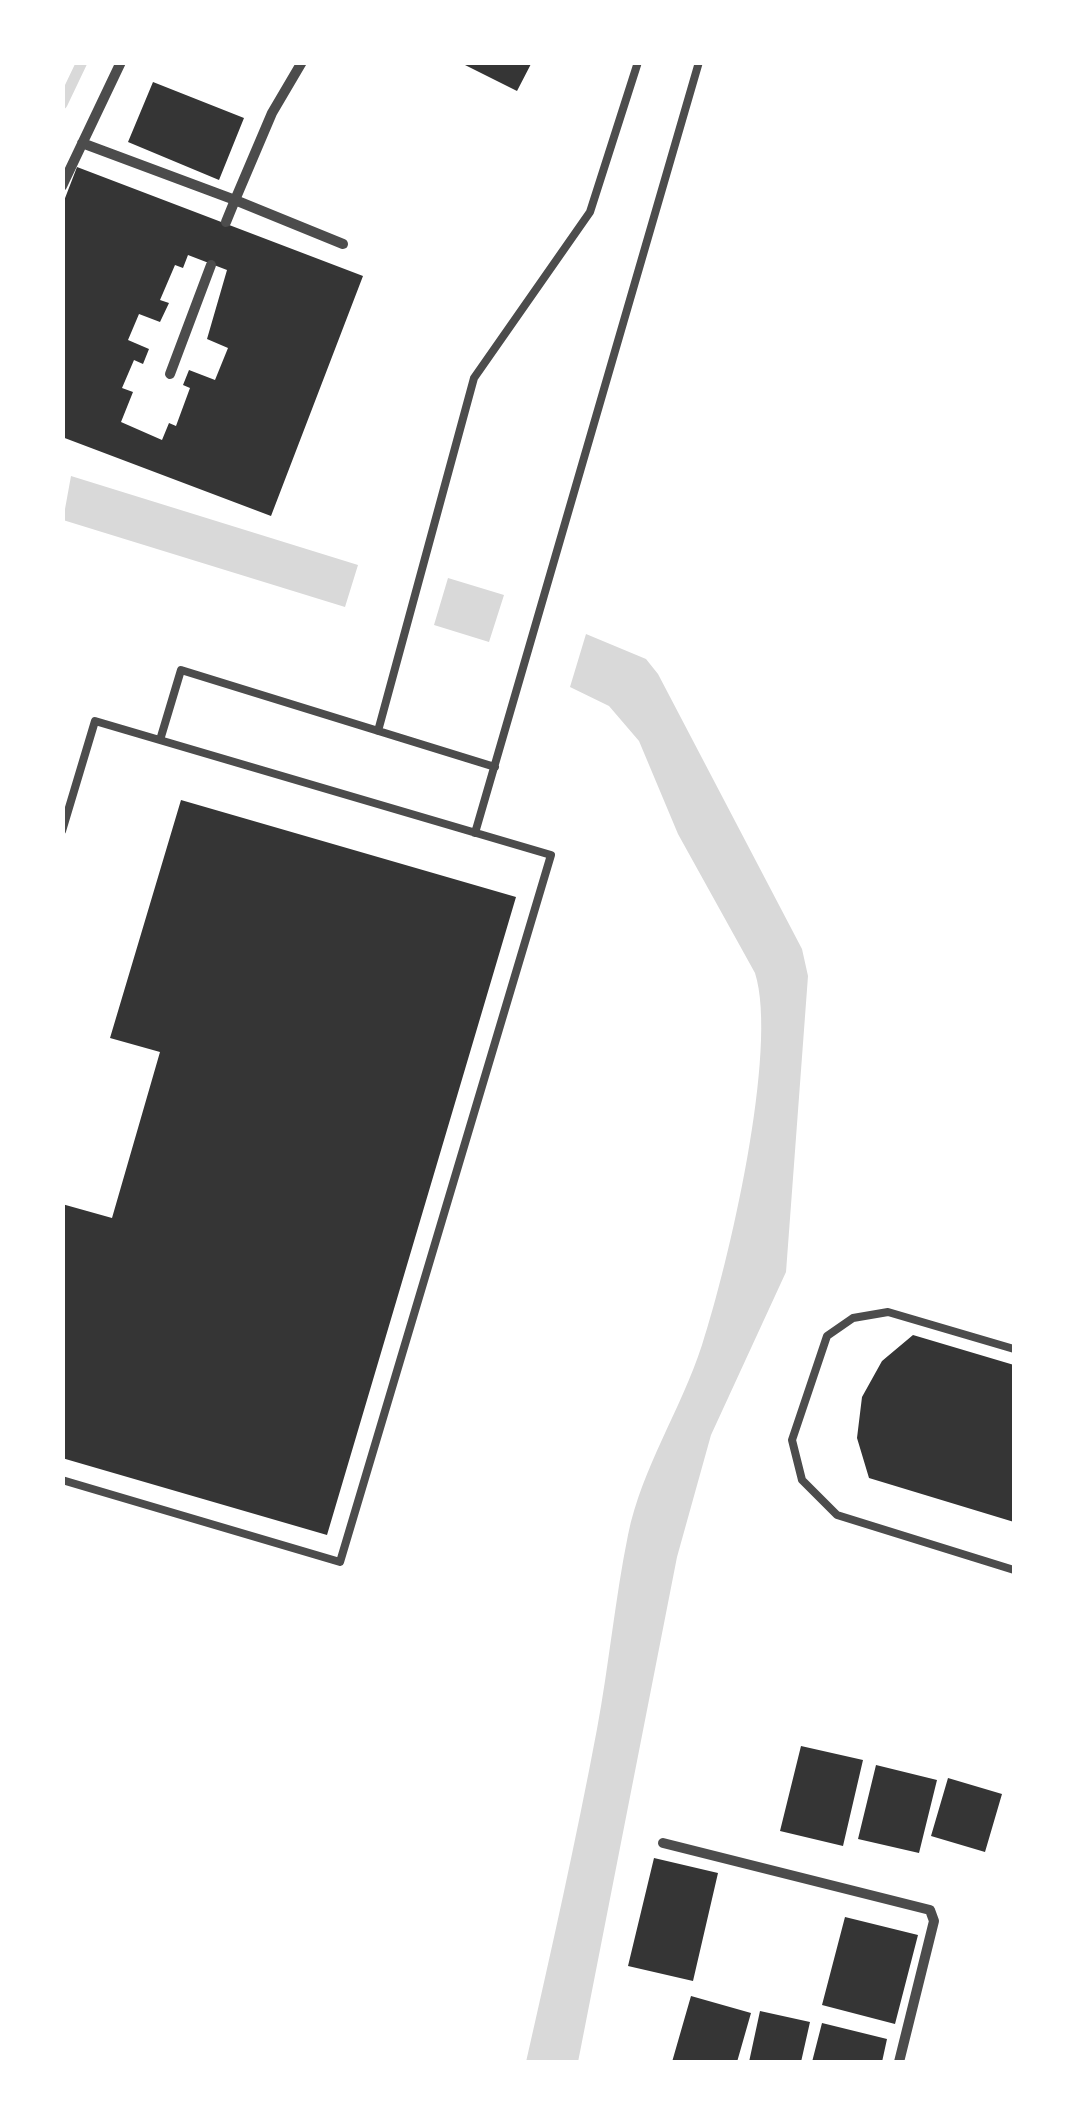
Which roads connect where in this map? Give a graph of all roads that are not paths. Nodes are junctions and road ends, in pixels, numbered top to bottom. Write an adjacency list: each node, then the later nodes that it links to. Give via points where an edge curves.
1 (121, 62): 5 (street)
2 (302, 62): 7 (street)
3 (638, 62): 12 (lane, via 590,212 474,378)
4 (699, 62): 14 (lane)
5 (82, 143): 6 (street); 7 (street)
6 (62, 186)
7 (235, 200): 8 (street); 9 (street)
8 (226, 222)
9 (343, 244)
10 (211, 265): 11 (street)
11 (170, 374)
12 (378, 731): 13 (lane, via 181,670); 14 (lane)
13 (160, 740): 15 (lane, via 96,720); 16 (lane)
14 (494, 766): 16 (lane)
15 (62, 830)
16 (475, 832): 18 (lane, via 551,855 340,1562)
17 (1014, 1349): 19 (lane, via 888,1312 854,1318 827,1336 792,1440 802,1480 837,1515)
18 (62, 1480)
19 (1014, 1570)
20 (662, 1843): 21 (street, via 930,1910 934,1922)
21 (899, 2062)

